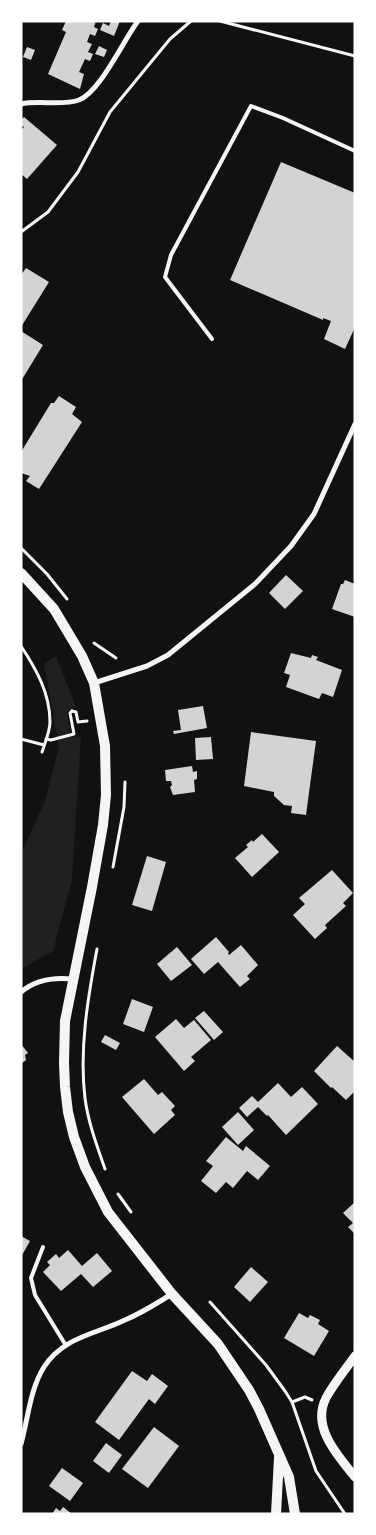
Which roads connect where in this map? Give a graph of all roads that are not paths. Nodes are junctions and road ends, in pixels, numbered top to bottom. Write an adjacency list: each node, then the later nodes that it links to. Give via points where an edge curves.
1 (138, 21): 2 (street, via 89,93 68,102)
2 (21, 104)
3 (355, 152): 4 (lane, via 251,106 171,255 165,277)
4 (212, 339)
5 (355, 424): 7 (street, via 314,514 291,546 255,584 168,655 147,666)
6 (21, 573): 7 (main road, via 54,609)
7 (94, 683): 8 (main road, via 105,746 106,795)
8 (73, 979): 9 (street, via 56,977 40,981); 11 (main road, via 65,1022 64,1062 68,1112 74,1138 108,1212)
9 (21, 992)
10 (43, 1246): 12 (lane, via 32,1278 36,1295)
11 (172, 1294): 12 (street, via 124,1321); 15 (main road, via 233,1365 259,1409)
12 (65, 1344): 14 (street, via 44,1367 36,1384)
13 (355, 1356): 16 (street, via 326,1399 322,1416 330,1444)
14 (21, 1444)
15 (279, 1457): 17 (main road); 18 (main road, via 289,1478)
16 (355, 1477)
17 (276, 1514)
18 (296, 1514)

